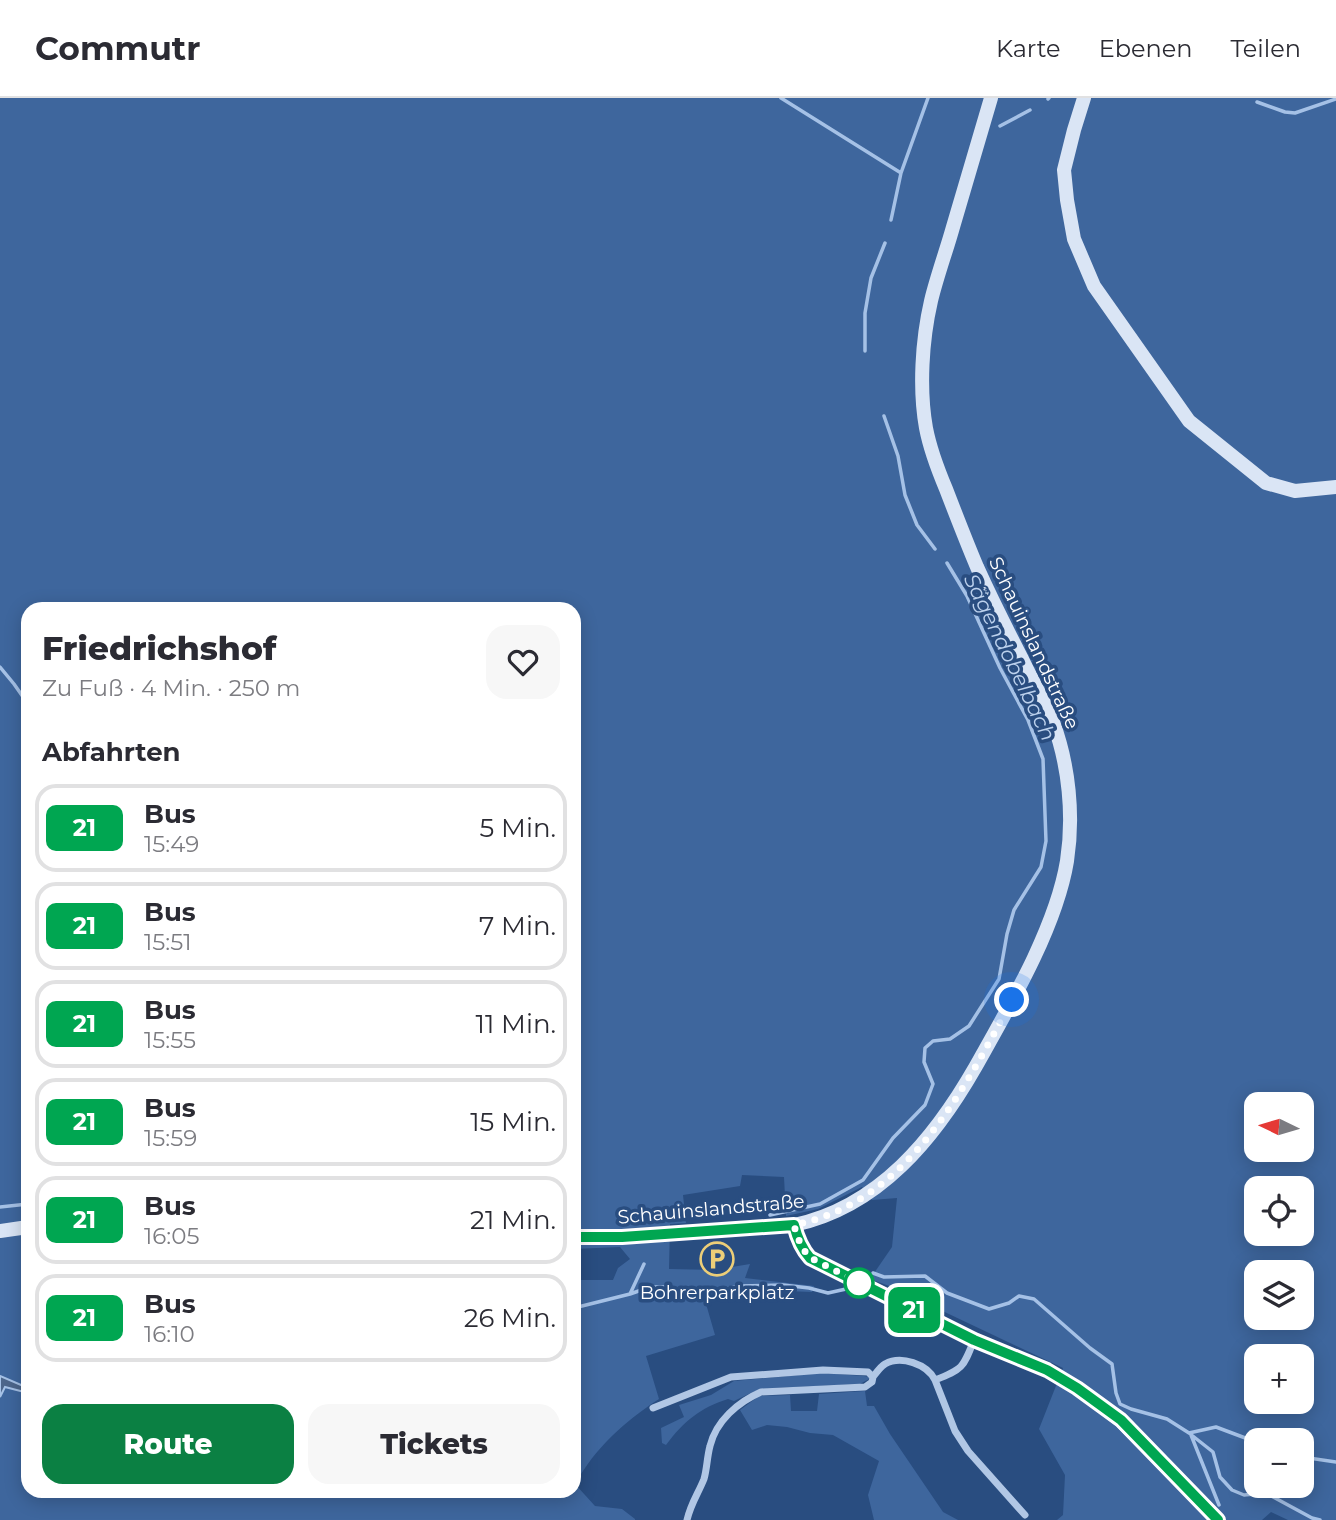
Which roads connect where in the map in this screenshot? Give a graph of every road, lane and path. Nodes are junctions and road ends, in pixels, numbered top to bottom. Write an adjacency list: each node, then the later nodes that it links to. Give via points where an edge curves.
1 (991, 98): 4 (main road, Schauinslandstraße, via 931,303 921,373 926,429 964,538 1052,722 1069,793 1067,862 1044,933 1021,982 936,1130 858,1200 821,1219)
2 (1084, 98): 3 (main road, via 1065,170 1074,240 1094,286 1189,421 1266,483 1295,491)
3 (1336, 487)
4 (794, 1225): 7 (main road, Schauinslandstraße); 8 (main road, via 810,1258)
5 (21, 1228): 6 (main road)
6 (0, 1231)
7 (581, 1237)
8 (974, 1340): 10 (street, via 962,1367); 14 (main road, via 1055,1374 1121,1420)
9 (873, 1377): 10 (street, via 885,1364 900,1361 916,1363 930,1371); 11 (street, via 868,1372 823,1370 732,1377); 13 (street, via 865,1387 761,1392 748,1398 713,1437 703,1483)
10 (934, 1380): 12 (street, via 968,1451)
11 (653, 1408)
12 (1025, 1515)
13 (687, 1520)
14 (1218, 1520)

